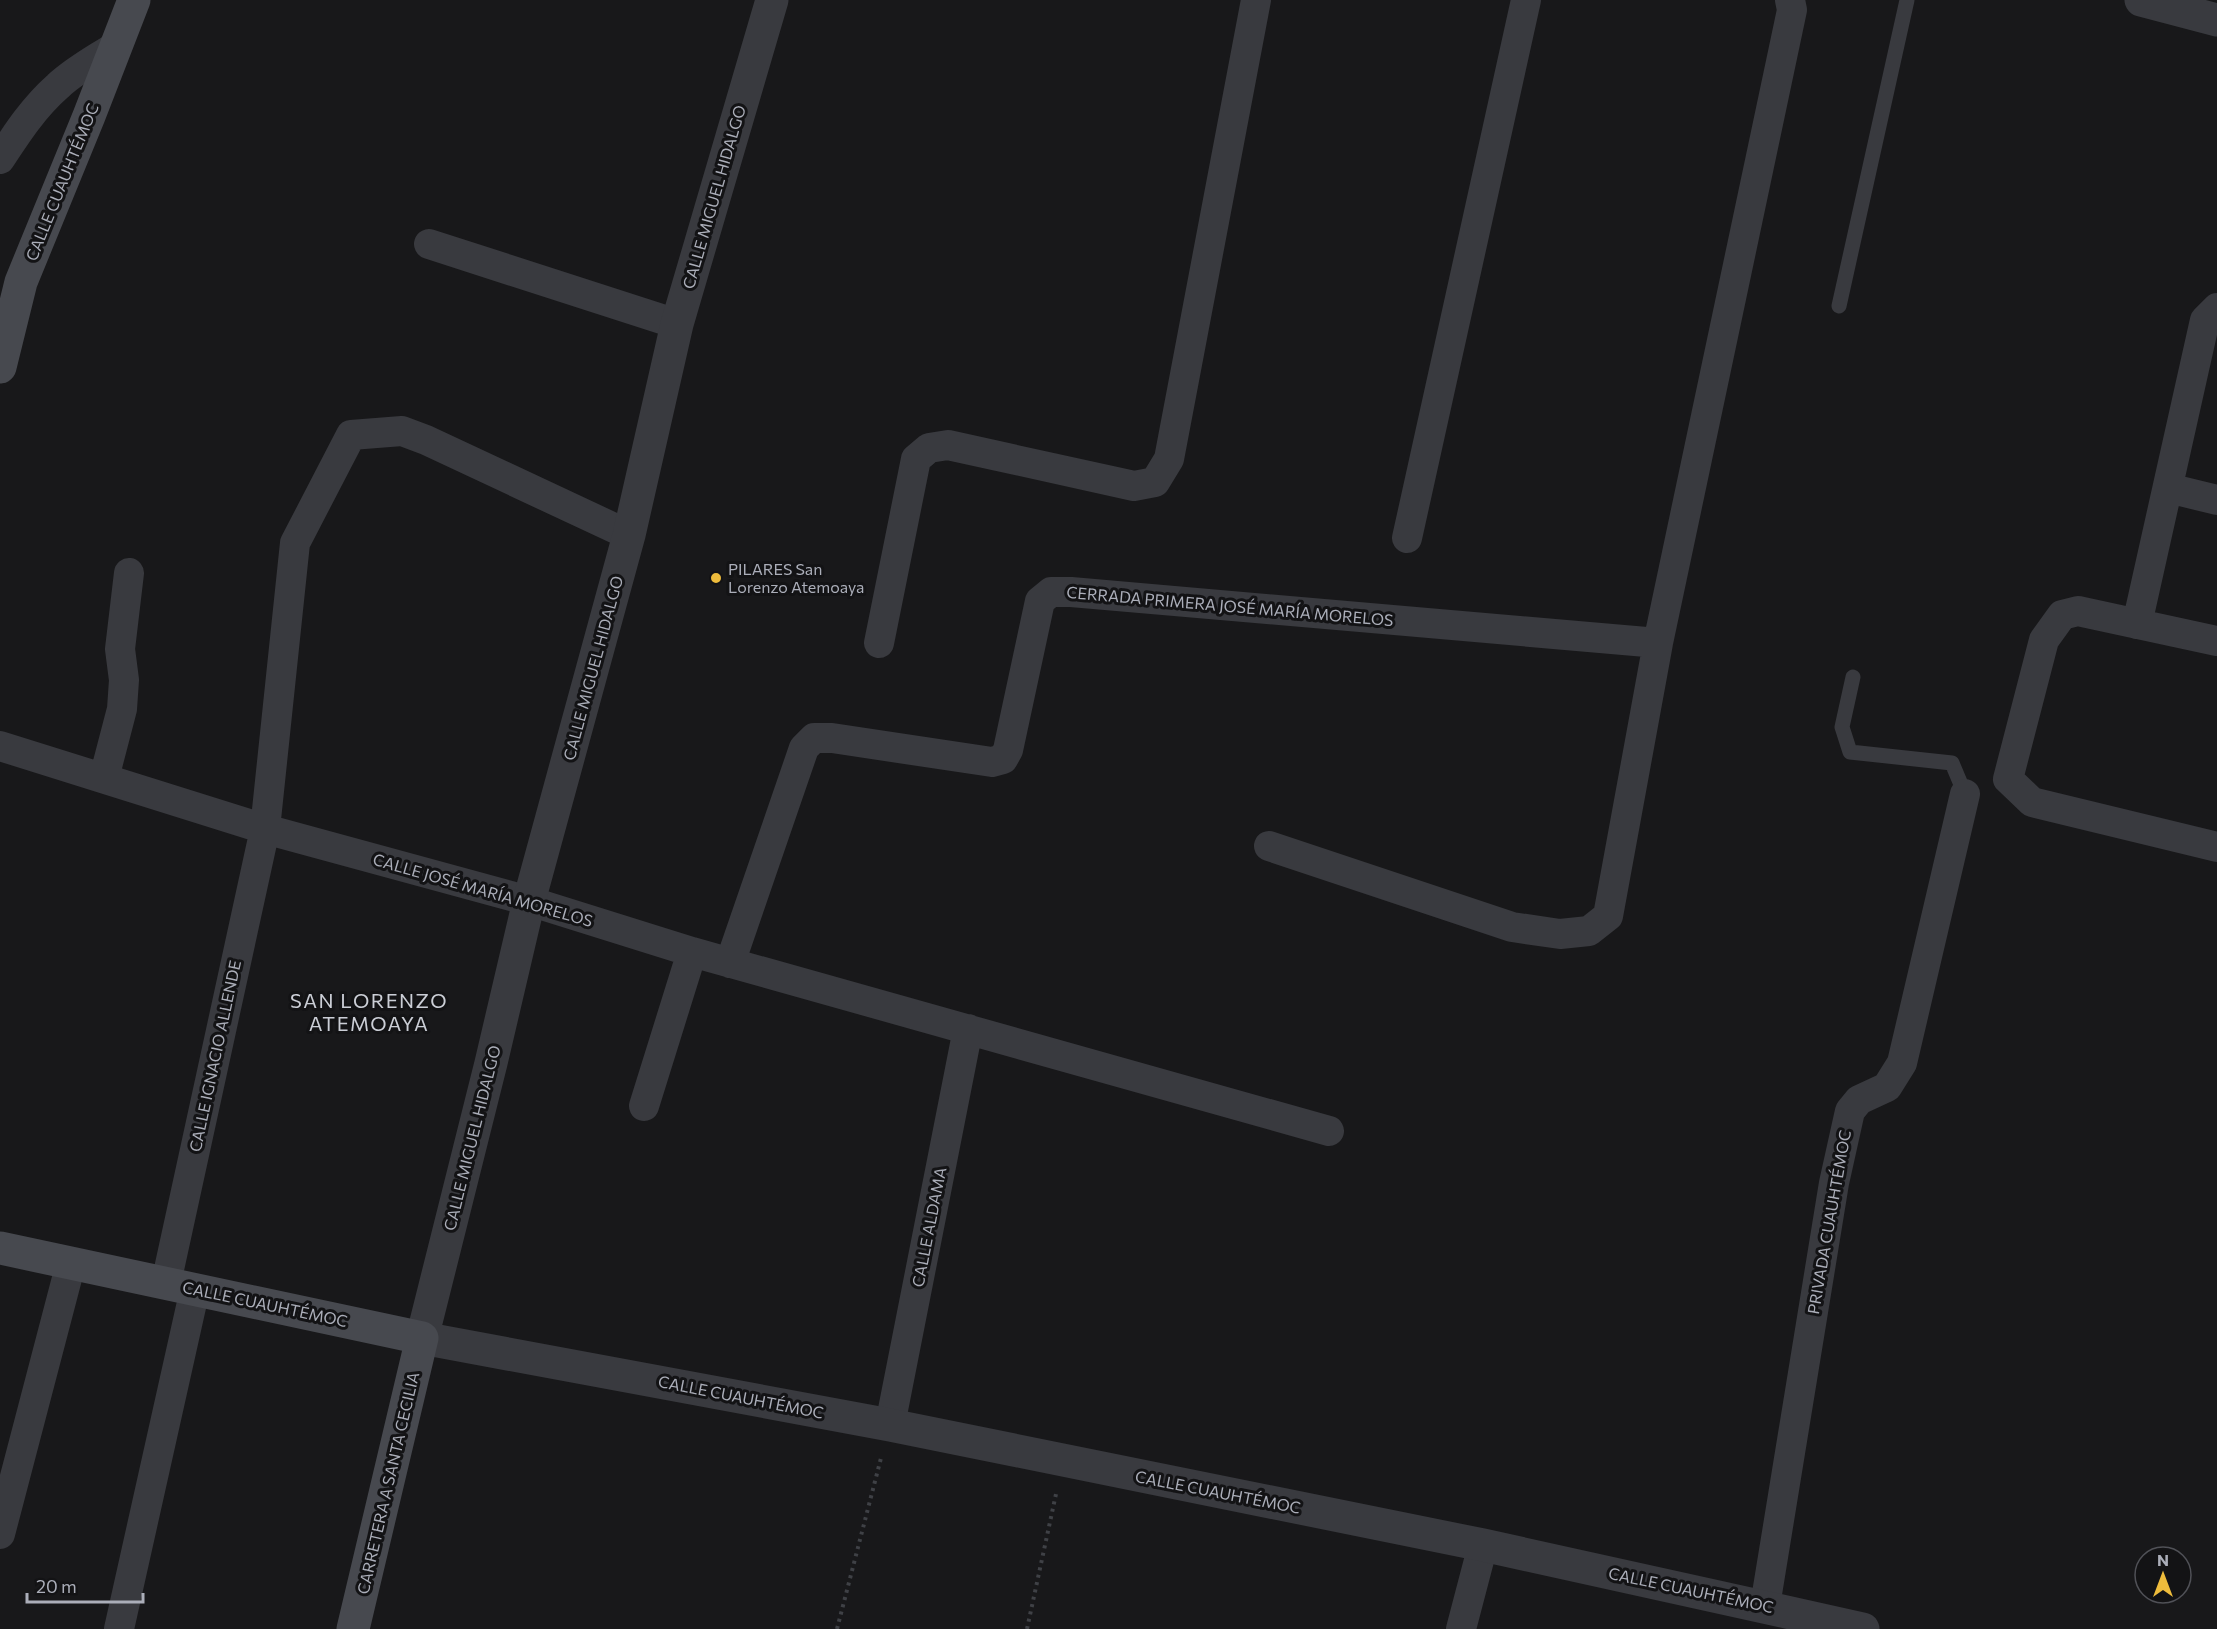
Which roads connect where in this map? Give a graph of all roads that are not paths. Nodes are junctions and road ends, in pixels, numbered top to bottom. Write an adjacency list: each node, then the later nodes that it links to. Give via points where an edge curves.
1 (134, 0): 9 (main road, CALLE CUAUHTÉMOC)
2 (772, 0): 14 (street, CALLE MIGUEL HIDALGO)
3 (1256, 0): 23 (street, via 1169,459 1155,482 1134,486 948,445 929,448 916,459)
4 (1526, 0): 19 (street)
5 (1790, 0): 24 (street, via 1792,10)
6 (1907, 0): 12 (lane)
7 (2141, 0): 8 (street)
8 (2217, 20)
9 (116, 46): 10 (street, via 57,86 28,117); 15 (main road, CALLE CUAUHTÉMOC, via 21,282)
10 (0, 159)
11 (429, 244): 14 (street)
12 (1839, 306)
13 (2217, 308): 16 (street, via 2205,320)
14 (677, 324): 18 (street, CALLE MIGUEL HIDALGO)
15 (0, 367)
16 (2168, 488): 17 (street); 21 (street)
17 (2217, 500)
18 (629, 535): 29 (street, CALLE IGNACIO ALLENDE, via 426,440 402,432 351,435 295,543); 32 (street, CALLE MIGUEL HIDALGO)
19 (1407, 538)
20 (129, 573): 27 (street, via 120,649 122,709)
21 (2137, 624): 22 (street); 31 (street, via 2078,611 2062,615 2044,640 2008,779 2032,802)
22 (2217, 641)
23 (879, 643)
24 (1658, 643): 30 (street, via 1608,916 1588,931 1560,934 1512,927); 34 (street, CERRADA PRIMERA JOSÉ MARÍA MORELOS, via 1051,592 1040,601 1003,759 992,762 832,738 814,738 804,748)
25 (1853, 676): 28 (lane, via 1842,727 1850,752 1952,763)
26 (0, 746): 27 (street, CALLE JOSÉ MARÍA MORELOS)
27 (104, 778): 29 (street, CALLE JOSÉ MARÍA MORELOS)
28 (1965, 794): 46 (street, PRIVADA CUAUHTÉMOC, via 1902,1064 1887,1087 1859,1100 1850,1111 1834,1183)
29 (265, 829): 32 (street, CALLE JOSÉ MARÍA MORELOS); 40 (street, CALLE IGNACIO ALLENDE)
30 (1269, 846)
31 (2217, 847)
32 (529, 901): 33 (street, CALLE JOSÉ MARÍA MORELOS); 41 (street, CALLE MIGUEL HIDALGO)
33 (692, 952): 34 (street, CALLE JOSÉ MARÍA MORELOS); 36 (street)
34 (730, 963): 35 (street, CALLE JOSÉ MARÍA MORELOS)
35 (968, 1029): 37 (street, CALLE JOSÉ MARÍA MORELOS); 42 (street, CALLE ALDAMA)
36 (644, 1106)
37 (1329, 1131)
38 (0, 1248): 39 (main road, CALLE CUAUHTÉMOC)
39 (71, 1263): 40 (main road, CALLE CUAUHTÉMOC); 43 (street)
40 (180, 1286): 41 (main road, CALLE CUAUHTÉMOC); 47 (street, CALLE IGNACIO ALLENDE)
41 (422, 1338): 42 (street, CALLE CUAUHTÉMOC); 48 (main road, CARRETERA A SANTA CECILIA)
42 (890, 1425): 45 (street, CALLE CUAUHTÉMOC)
43 (8, 1470): 44 (street)
44 (0, 1534)
45 (1483, 1545): 46 (street, CALLE CUAUHTÉMOC); 49 (street)
46 (1765, 1606): 50 (street, CALLE CUAUHTÉMOC)
47 (119, 1629)
48 (353, 1629)
49 (1461, 1629)
50 (1863, 1629)

